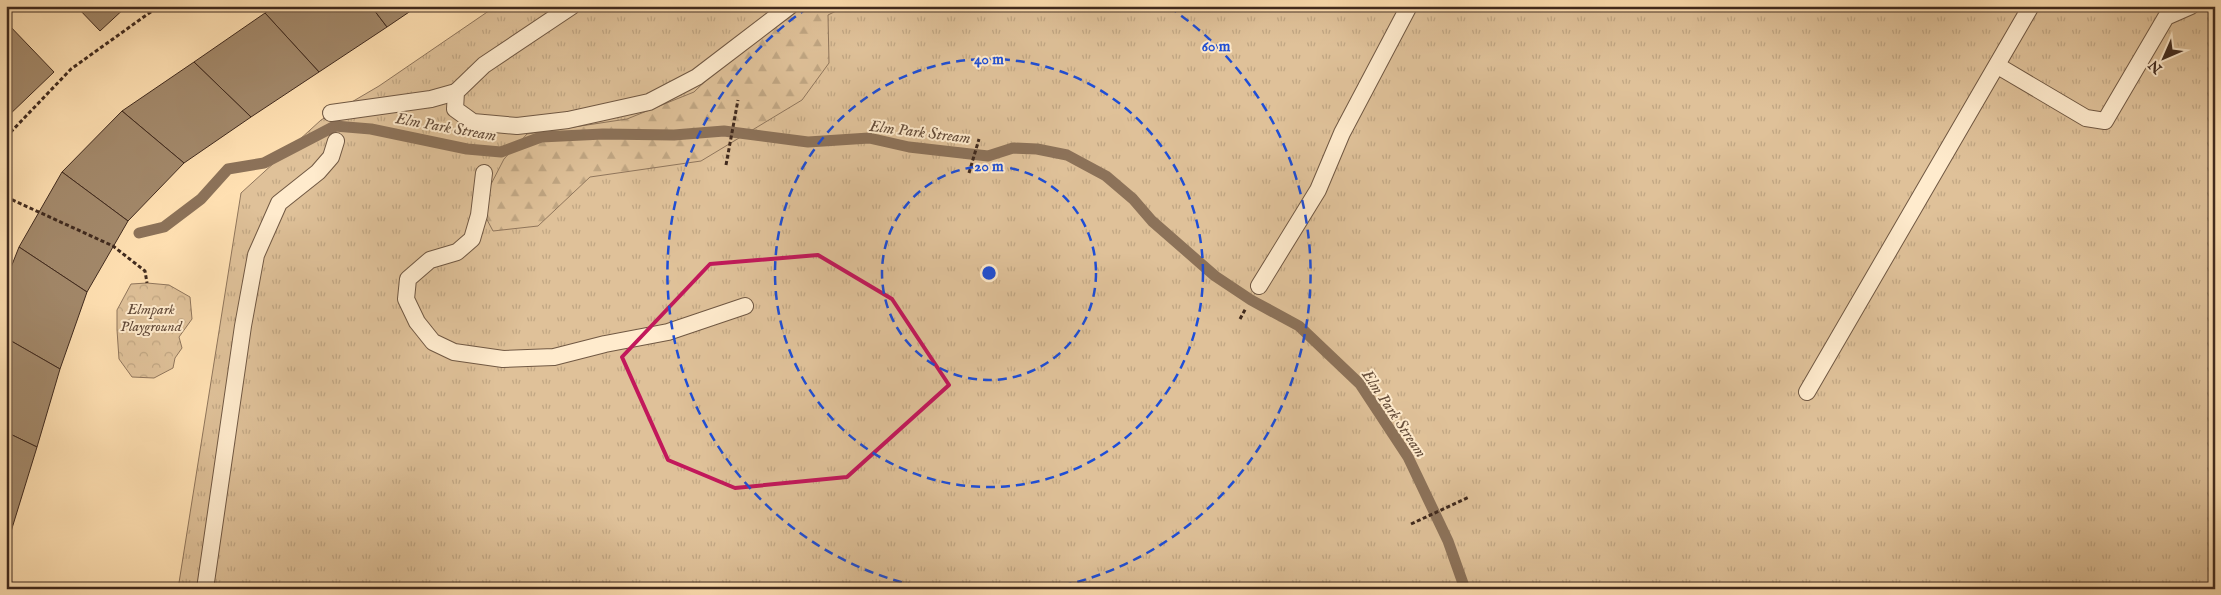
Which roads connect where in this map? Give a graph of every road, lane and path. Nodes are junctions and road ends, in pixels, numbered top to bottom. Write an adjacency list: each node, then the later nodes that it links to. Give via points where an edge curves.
1 (159, 6): 11 (path, via 71,70)
2 (572, 6): 8 (lane, via 484,65)
3 (790, 6): 8 (lane, via 697,78 649,102 568,120 517,126 472,122 455,109)
4 (1409, 6): 19 (lane, via 1342,133 1318,190)
5 (2032, 6): 7 (lane)
6 (2191, 6): 7 (lane, via 2166,16 2106,121 2086,118)
7 (1998, 66): 21 (lane)
8 (456, 92): 10 (lane, via 431,99)
9 (738, 100): 14 (path)
10 (331, 113)
11 (6, 138)
12 (979, 139): 16 (path)
13 (336, 141): 24 (lane, via 331,157 318,172 279,202 256,255)
14 (726, 165)
15 (484, 173): 20 (lane, via 479,215 472,239 457,252 430,260 408,280 406,299 417,322 433,342 454,352 502,359 554,357 668,332)
16 (970, 173)
17 (6, 197): 18 (path, via 113,246 145,271)
18 (147, 283)
19 (1258, 286)
20 (744, 306)
21 (1807, 392)
22 (1469, 497): 23 (path)
23 (1411, 524)
24 (205, 589)

